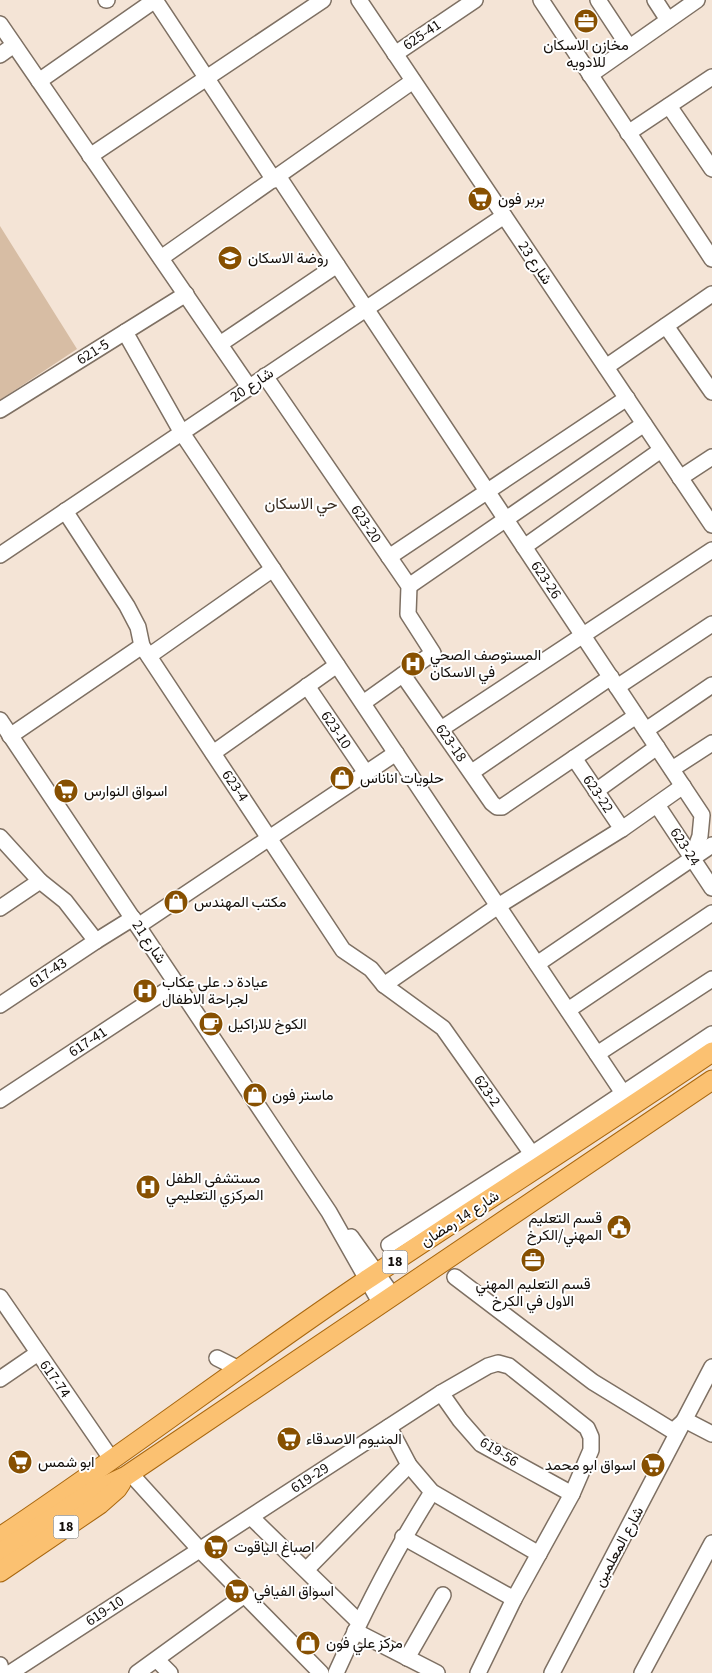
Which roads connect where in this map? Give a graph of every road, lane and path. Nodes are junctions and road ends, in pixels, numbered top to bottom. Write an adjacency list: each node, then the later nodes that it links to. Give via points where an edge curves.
1 (155, 0): 16 (street, 623-26); 17 (street)
2 (323, 0): 16 (street)
3 (359, 0): 13 (street, شارع 23)
4 (475, 0): 13 (street, 625-41)
5 (541, 0): 15 (street)
6 (598, 0): 12 (street)
7 (655, 0): 9 (street)
8 (697, 0): 9 (street)
9 (668, 20): 12 (street)
10 (0, 24): 11 (street)
11 (14, 45): 14 (street); 17 (street)
12 (629, 47): 15 (street)
13 (395, 54): 18 (street, شارع 23)
14 (0, 55)
15 (590, 75): 21 (street)
16 (206, 78): 22 (street); 24 (street, 623-26)
17 (39, 81): 22 (street)
18 (413, 81): 24 (street); 25 (street, شارع 23)
19 (710, 83): 20 (street)
20 (669, 106): 21 (street); 23 (street)
21 (628, 133): 27 (street)
22 (90, 156): 26 (street)
23 (712, 169)
24 (276, 178): 26 (street); 28 (street, 623-26)
25 (504, 216): 31 (street, شارع 20); 35 (street, شارع 23)
26 (161, 258): 29 (street)
27 (712, 259)
28 (337, 265): 31 (street, 623-26); 34 (street)
29 (186, 294): 33 (street, 621-5); 34 (street)
30 (710, 300): 32 (street)
31 (366, 308): 36 (street, شارع 20); 46 (street, 623-26)
32 (666, 326): 35 (street); 38 (street)
33 (125, 332): 40 (street, 621-5); 42 (street)
34 (220, 344): 37 (street)
35 (606, 367): 39 (street, شارع 23)
36 (265, 376): 37 (street, شارع 20); 53 (street, 623-20)
37 (250, 387): 42 (street, شارع 20)
38 (712, 392)
39 (627, 398): 41 (street, شارع 23); 46 (street)
40 (0, 410)
41 (644, 424): 43 (street, شارع 23); 48 (street)
42 (182, 433): 47 (street, شارع 20); 54 (street)
43 (661, 450): 45 (street, شارع 23); 50 (street)
44 (712, 457): 45 (street)
45 (680, 478): 49 (street, شارع 23)
46 (487, 491): 48 (street, 623-26); 53 (street)
47 (65, 512): 51 (street, شارع 20); 58 (street, 623-4, via 127,606)
48 (506, 519): 50 (street, 623-26); 55 (street)
49 (712, 525)
50 (524, 547): 57 (street, 623-26)
51 (2, 550)
52 (712, 550): 57 (street)
53 (389, 557): 55 (street, 623-20)
54 (273, 569): 58 (street); 59 (street)
55 (409, 586): 60 (street, via 408,614 433,653)
56 (712, 624): 61 (street)
57 (583, 636): 61 (street, 623-26); 67 (street)
58 (145, 651): 69 (street); 73 (street, 623-4)
59 (337, 665): 63 (street); 64 (street)
60 (403, 675): 64 (street); 67 (street, 623-18)
61 (614, 682): 65 (street, 623-26); 76 (street)
62 (712, 685): 68 (street)
63 (307, 686): 73 (street); 77 (street, 623-10)
64 (363, 703): 72 (street)
65 (636, 716): 68 (street, 623-26); 74 (street)
66 (0, 720): 69 (street, شارع 21)
67 (441, 729): 76 (street, 623-18)
68 (646, 730): 71 (street, 623-26)
69 (10, 736): 92 (street, شارع 21)
70 (712, 743): 75 (street)
71 (657, 747): 75 (street, 623-26); 79 (street)
72 (396, 753): 77 (street, 617-43); 89 (street)
73 (213, 754): 84 (street, 623-4)
74 (574, 758): 76 (street, 623-18, via 502,807 492,803); 79 (street, 623-22)
75 (672, 769): 78 (street, 623-26)
76 (472, 772)
77 (366, 773): 84 (street, 617-43)
78 (683, 786): 80 (street); 81 (street, 623-26)
79 (596, 791): 82 (street, 623-22)
80 (657, 805): 82 (street); 86 (street, 623-24)
81 (707, 811): 86 (street, 623-26)
82 (622, 829): 89 (street)
83 (0, 837): 87 (street)
84 (269, 838): 92 (street, 617-43); 97 (street, 623-4, via 343,950 371,969)
85 (712, 845): 86 (street)
86 (692, 858): 88 (street, 623-24); 94 (street)
87 (40, 881): 90 (street); 93 (street, via 65,901)
88 (712, 888)
89 (498, 906): 94 (street); 97 (street)
90 (0, 908)
91 (712, 913): 99 (street)
92 (135, 922): 93 (street, 617-43); 96 (street, شارع 21)
93 (96, 941): 98 (street, 617-43)
94 (537, 964): 99 (street)
95 (712, 979): 103 (street)
96 (176, 984): 106 (street, 617-41); 111 (street, شارع 21, via 330,1214 348,1232)
97 (384, 985): 100 (street, 623-4)
98 (0, 1005)
99 (568, 1010): 103 (street)
100 (443, 1028): 107 (street, 623-2)
101 (712, 1034): 105 (street)
102 (712, 1052): 109 (main road, شارع 14 رمضان / 18)
103 (597, 1054): 105 (street)
104 (712, 1080): 114 (main road, شارع 14 رمضان / 18)
105 (623, 1093): 107 (street)
106 (0, 1100)
107 (532, 1154): 108 (street)
108 (482, 1186): 109 (main road); 110 (street)
109 (475, 1210): 111 (main road, شارع 14 رمضان / 18)
110 (389, 1245)
111 (372, 1277): 114 (street, شارع 21); 118 (main road, شارع 14 رمضان / 18)
112 (455, 1277): 121 (street, via 594,1382 673,1431)
113 (0, 1296): 115 (street, 617-74)
114 (387, 1300): 126 (main road, شارع 14 رمضان / 18)
115 (38, 1353): 119 (street); 124 (street, 617-74)
116 (217, 1358): 118 (street)
117 (712, 1367): 121 (street, شارع المعلمين)
118 (239, 1369): 124 (main road, شارع 14 رمضان / 18)
119 (0, 1379)
120 (441, 1393): 122 (street, 619-29); 129 (street, 619-56, via 481,1444); 129 (street, 619-29, via 488,1366 498,1363 509,1366 587,1428 591,1450)
121 (685, 1420): 123 (street); 155 (street, شارع المعلمين)
122 (389, 1427): 125 (street); 130 (street, 619-29)
123 (712, 1434)
124 (112, 1460): 127 (main road, شارع 14 رمضان / 18); 131 (main road, شارع 14 رمضان / 18, via 80,1472)
125 (409, 1465): 128 (street); 138 (street)
126 (128, 1474): 127 (main road, شارع 14 رمضان / 18); 135 (street); 139 (main road, شارع 14 رمضان / 18, via 100,1504)
127 (89, 1486): 132 (main road); 136 (main road)
128 (432, 1492): 133 (street); 137 (street)
129 (572, 1494): 137 (street)
130 (251, 1517): 135 (street, 619-29); 138 (street)
131 (0, 1522)
132 (0, 1537)
133 (404, 1537): 142 (street); 143 (street)
134 (712, 1543): 156 (street)
135 (200, 1550): 140 (street); 148 (street, 619-10)
136 (0, 1553)
137 (539, 1554): 142 (street)
138 (306, 1570): 143 (street)
139 (0, 1572)
140 (246, 1594): 145 (street); 151 (street)
141 (443, 1595): 144 (street)
142 (514, 1599): 154 (street)
143 (357, 1627): 144 (street); 152 (street)
144 (407, 1658): 153 (street)
145 (157, 1660): 149 (street); 150 (street)
146 (0, 1665): 147 (street)
147 (2, 1673)
148 (10, 1673)
149 (137, 1673)
150 (170, 1673)
151 (321, 1673)
152 (336, 1673)
153 (437, 1673)
154 (478, 1673)
155 (552, 1673)
156 (642, 1673)

